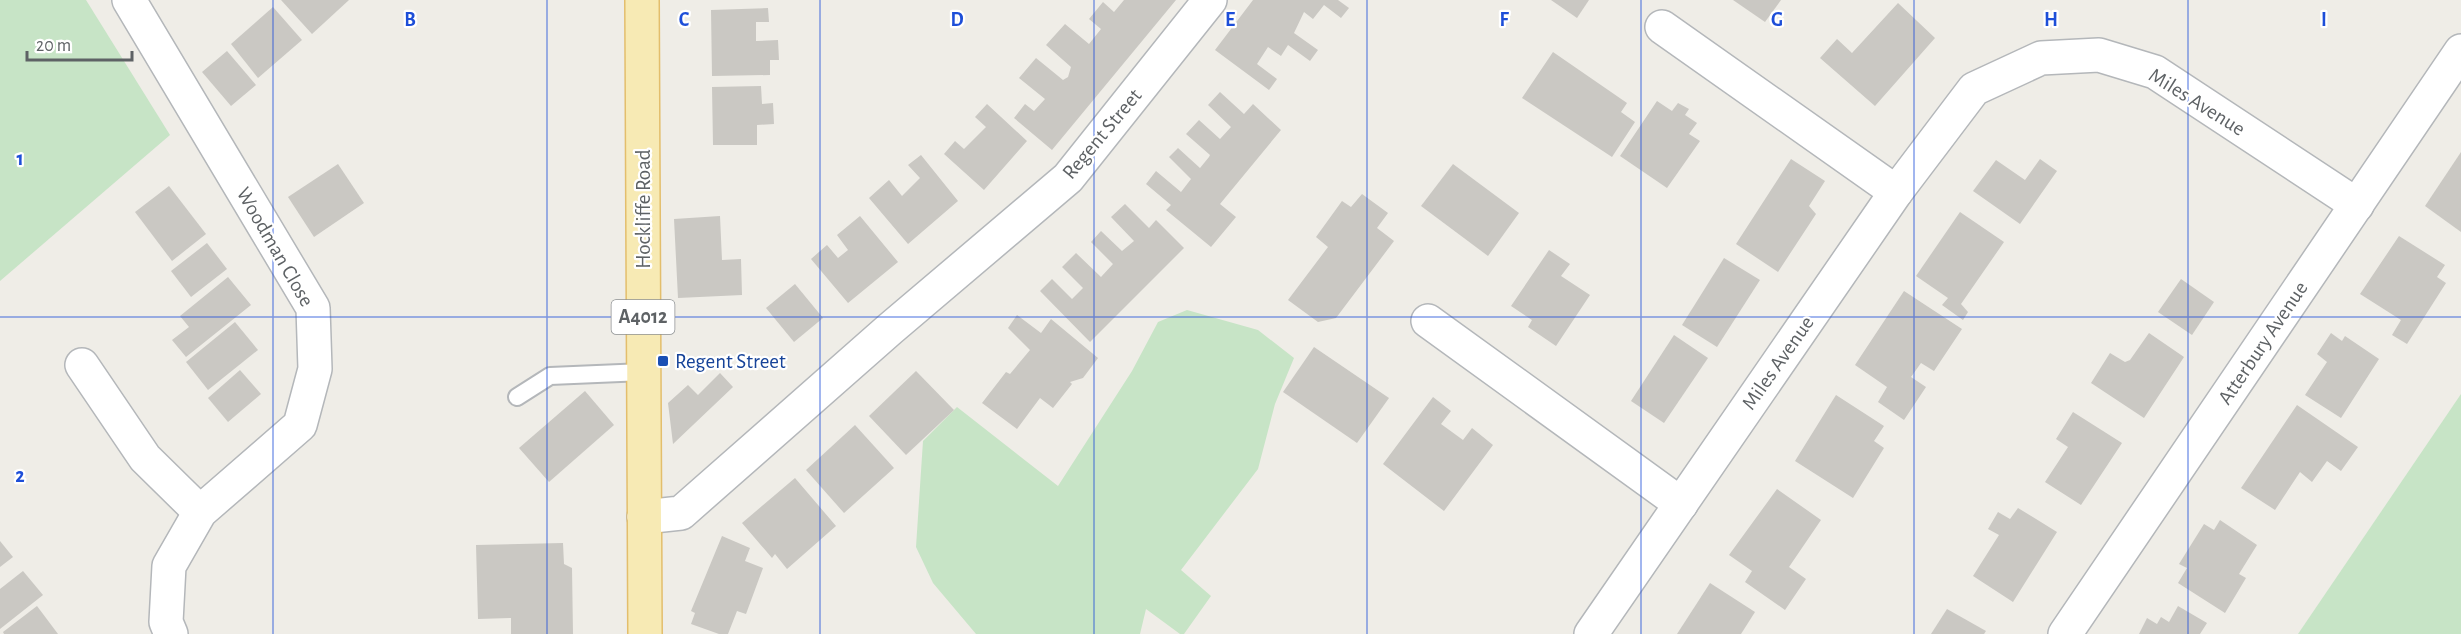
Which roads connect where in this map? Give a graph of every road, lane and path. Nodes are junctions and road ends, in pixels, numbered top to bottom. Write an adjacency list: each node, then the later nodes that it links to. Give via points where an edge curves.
1 (129, 0): 13 (street, Woodman Close, via 313,308 315,369 300,425)
2 (642, 0): 10 (main road, Hockliffe Road / A4012)
3 (1210, 0): 14 (street, Regent Street, via 1068,178 681,513)
4 (1662, 27): 6 (street)
5 (2461, 51): 7 (street, Atterbury Avenue)
6 (1896, 192): 7 (street, Miles Avenue, via 1974,89 2042,58 2099,55 2155,72); 12 (street, Miles Avenue)
7 (2357, 205): 18 (street, Atterbury Avenue)
8 (1428, 321): 12 (street)
9 (82, 365): 13 (street, via 145,458)
10 (644, 372): 11 (lane, via 550,376); 14 (main road, Hockliffe Road / A4012)
11 (517, 397)
12 (1681, 504): 17 (street, Miles Avenue)
13 (200, 512): 15 (street, Woodman Close, via 169,566 166,622)
14 (644, 518): 16 (main road, Hockliffe Road / A4012)
15 (171, 634)
16 (645, 634)
17 (1591, 634)
18 (2065, 634)

